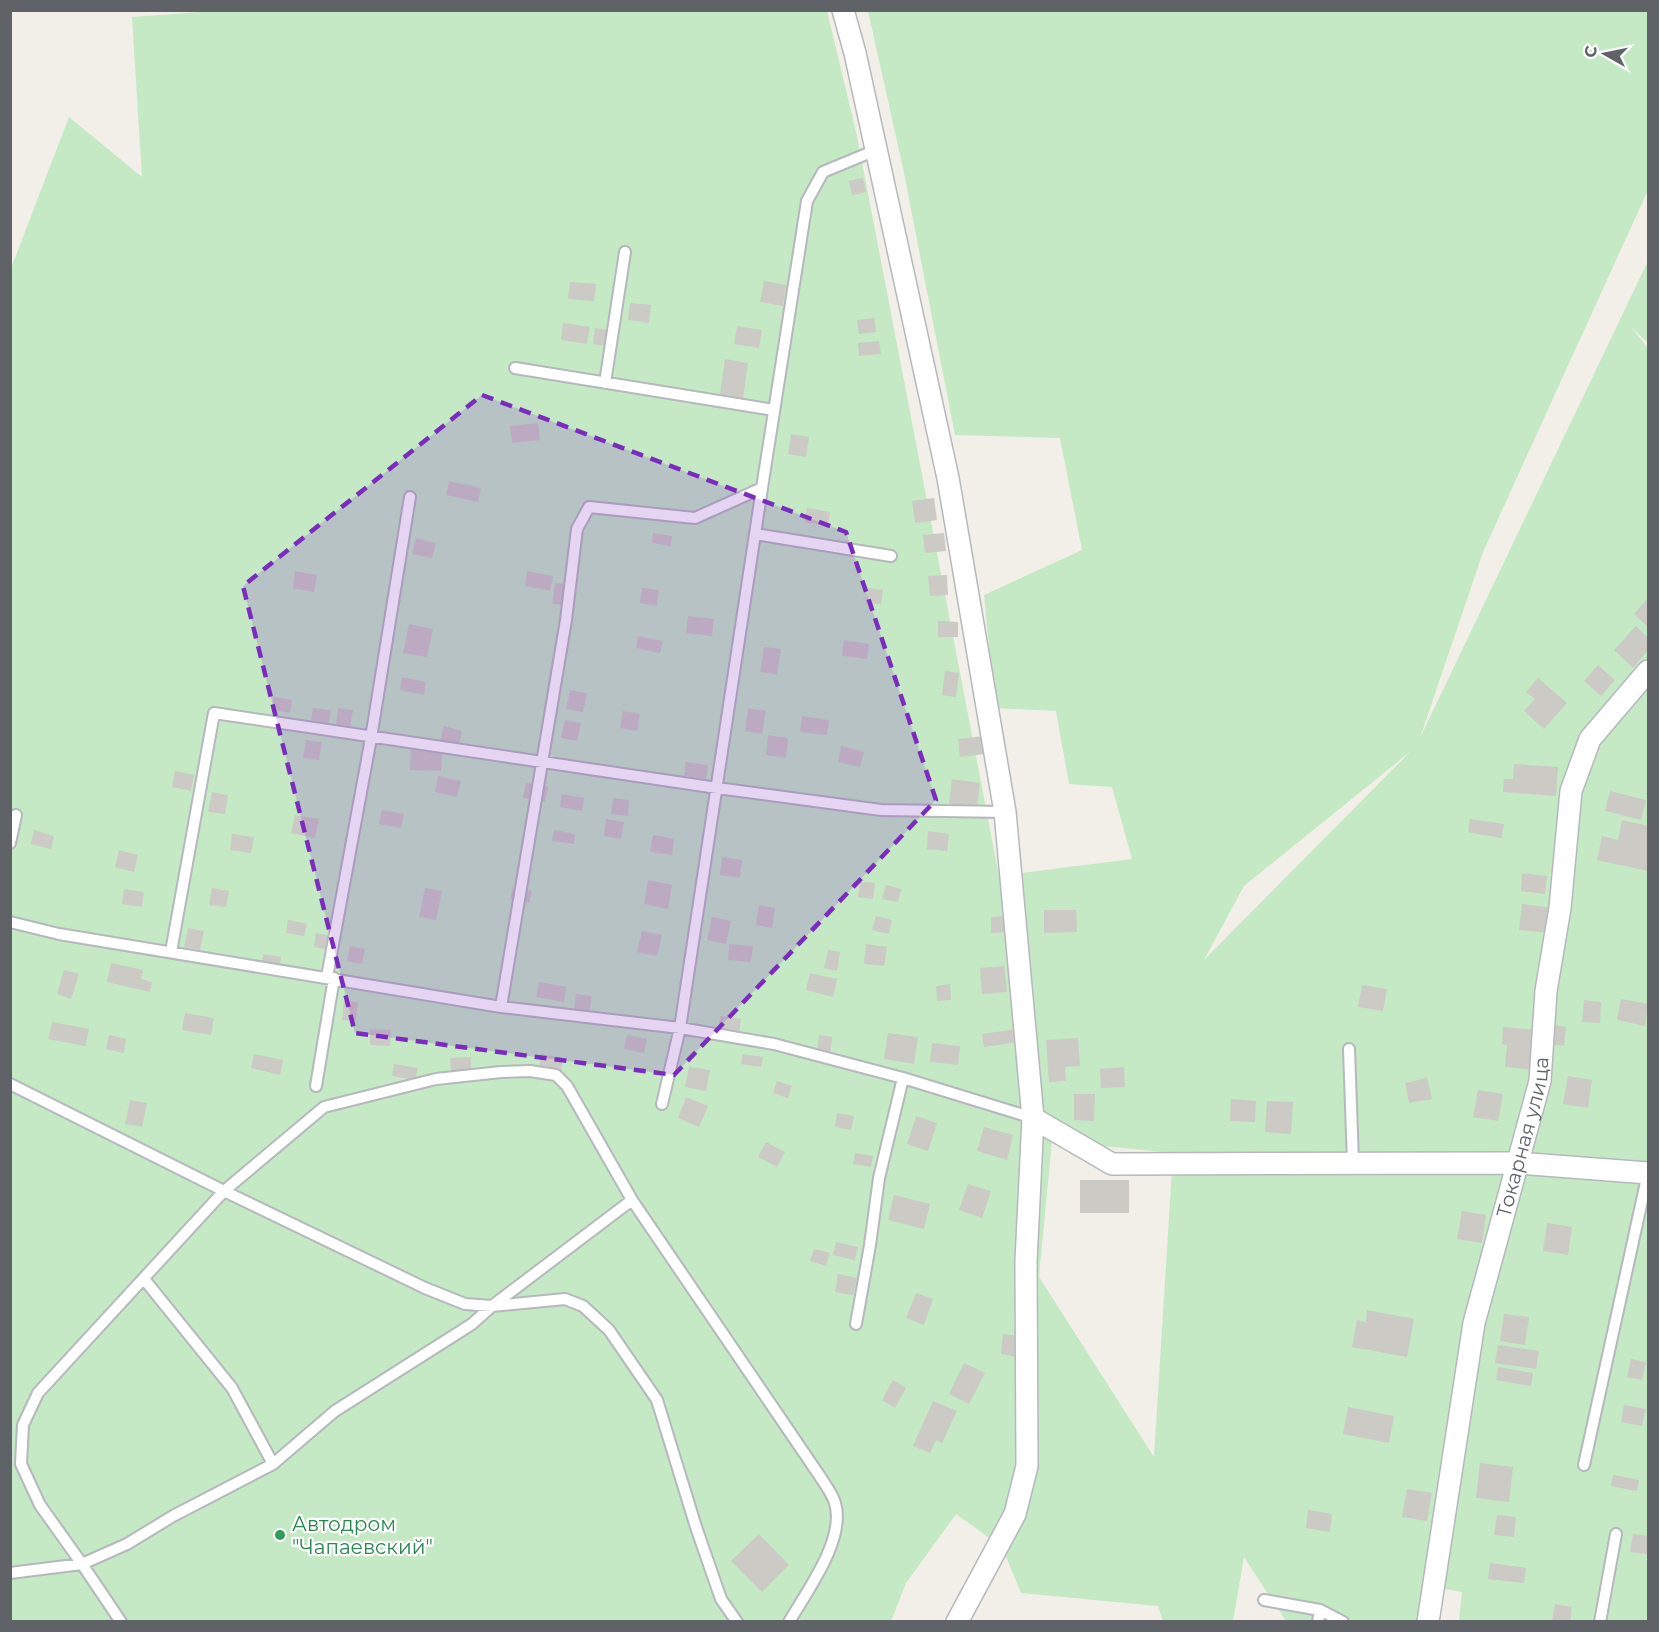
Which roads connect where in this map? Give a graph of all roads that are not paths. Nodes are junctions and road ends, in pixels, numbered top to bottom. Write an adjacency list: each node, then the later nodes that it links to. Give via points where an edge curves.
1 (843, 10): 2 (street)
2 (876, 150): 6 (lane, via 823,172 807,201); 15 (street, via 948,478)
3 (625, 252): 5 (lane)
4 (515, 368): 5 (lane)
5 (605, 382): 6 (lane)
6 (774, 410): 7 (lane)
7 (762, 488): 9 (lane); 13 (lane, via 695,518 589,507 577,529)
8 (410, 497): 12 (lane)
9 (755, 534): 10 (lane); 14 (lane)
10 (891, 556)
11 (1648, 671): 30 (street, Токарная улица, via 1590,739 1571,791 1560,908 1546,991 1540,1081)
12 (371, 738): 13 (lane); 19 (lane, via 214,714); 20 (lane)
13 (542, 763): 14 (lane); 21 (lane)
14 (717, 788): 15 (lane, via 881,810); 22 (lane)
15 (1005, 812): 28 (street)
16 (16, 815): 17 (lane)
17 (10, 843)
18 (10, 922): 19 (lane)
19 (171, 952): 20 (lane)
20 (330, 978): 21 (lane); 26 (lane)
21 (501, 1007): 22 (lane)
22 (680, 1028): 24 (lane, via 774,1044); 27 (lane)
23 (1349, 1049): 29 (lane)
24 (903, 1078): 28 (lane); 36 (lane, via 879,1178)
25 (10, 1084): 32 (lane)
26 (316, 1086)
27 (662, 1104)
28 (1033, 1118): 29 (street, via 1112,1164); 47 (street, via 1026,1261 1027,1466 1014,1514)
29 (1353, 1163): 30 (street)
30 (1518, 1163): 31 (street); 50 (street, Токарная улица, via 1474,1323)
31 (1648, 1173): 38 (lane)
32 (224, 1191): 33 (lane, via 324,1107 436,1079 530,1071 556,1075 567,1086); 34 (lane); 35 (lane, via 425,1288 465,1304)
33 (632, 1200): 35 (lane); 46 (lane, via 835,1503 837,1528 830,1550)
34 (144, 1279): 37 (lane, via 232,1388); 40 (lane, via 38,1393 23,1425 21,1464 40,1505)
35 (492, 1306): 37 (lane, via 472,1324 335,1411); 45 (lane, via 565,1299 583,1306 609,1330 657,1400 721,1599)
36 (856, 1324)
37 (273, 1464): 40 (lane, via 127,1544)
38 (1584, 1465)
39 (1616, 1534): 51 (lane)
40 (82, 1564): 41 (lane); 44 (lane)
41 (10, 1573)
42 (1264, 1600): 43 (lane)
43 (1320, 1610): 48 (lane); 49 (lane)
44 (121, 1622)
45 (737, 1622)
46 (789, 1622)
47 (957, 1622)
48 (1318, 1622)
49 (1343, 1622)
50 (1428, 1622)
51 (1600, 1622)

